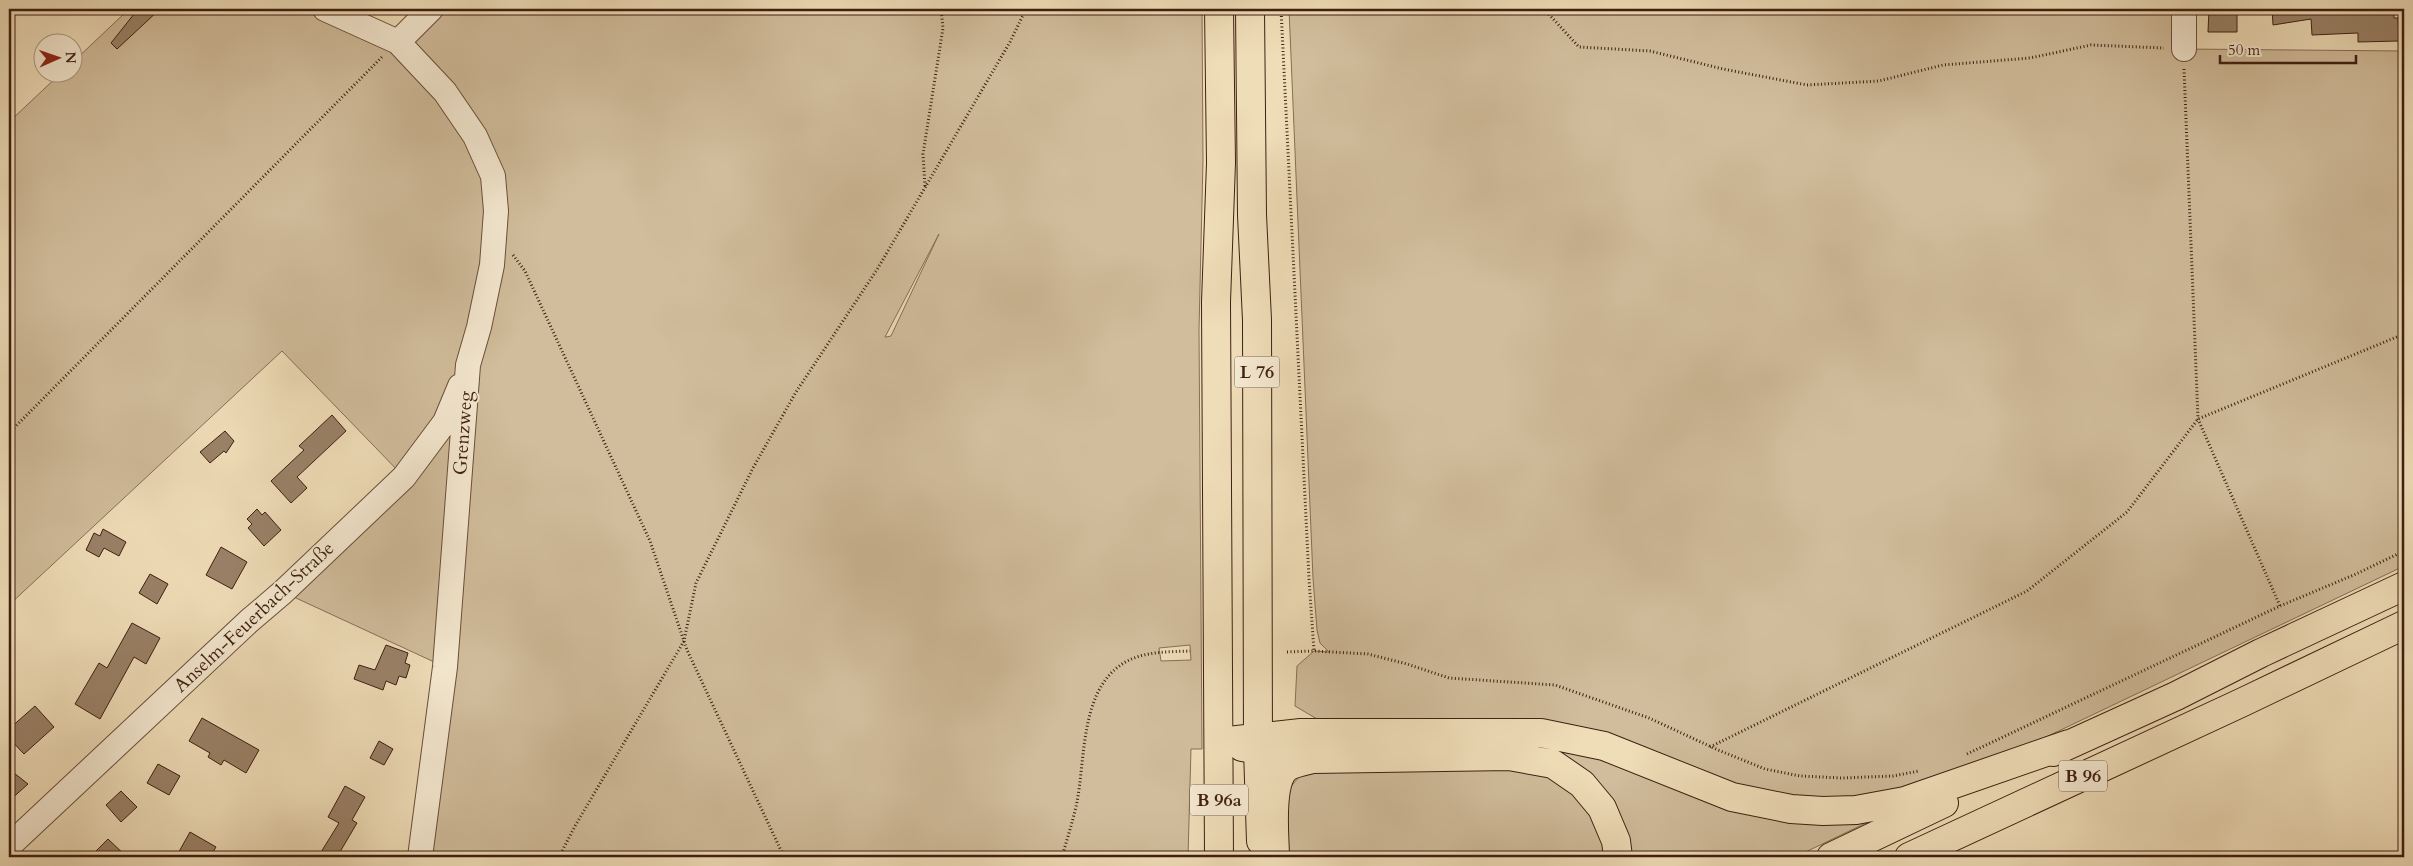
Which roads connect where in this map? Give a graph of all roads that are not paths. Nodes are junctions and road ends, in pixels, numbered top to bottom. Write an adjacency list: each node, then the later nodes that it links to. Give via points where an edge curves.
1 (325, 9): 6 (street)
2 (431, 9): 6 (street)
3 (1219, 9): 11 (main road, L 76, via 1221,163 1216,302)
4 (1250, 9): 12 (main road, L 76, via 1257,330)
5 (2184, 9): 7 (street)
6 (398, 42): 8 (street, Grenzweg, via 444,92 475,136 493,176 496,211 493,248 479,327)
7 (2184, 49)
8 (468, 365): 15 (street, Anselm-Feuerbach-Straße, via 445,422 404,477); 17 (street, Grenzweg, via 445,667)
9 (2404, 586): 13 (main road, B 96)
10 (2404, 625): 16 (main road, B 96)
11 (1219, 742): 12 (main road); 18 (main road, B 96a)
12 (1258, 743): 13 (main road, via 1311,732 1540,733 1604,746 1732,797 1791,809 1824,811 1856,810 1905,801); 14 (main road); 19 (main road)
13 (2070, 744): 22 (main road, B 96)
14 (1313, 759): 20 (main road, via 1288,767 1281,774 1274,798); 21 (main road, via 1510,756 1553,764 1582,784 1602,808 1616,841)
15 (9, 846)
16 (1916, 855)
17 (420, 857)
18 (1219, 857)
19 (1262, 857)
20 (1275, 857)
21 (1618, 857)
22 (1831, 857)

